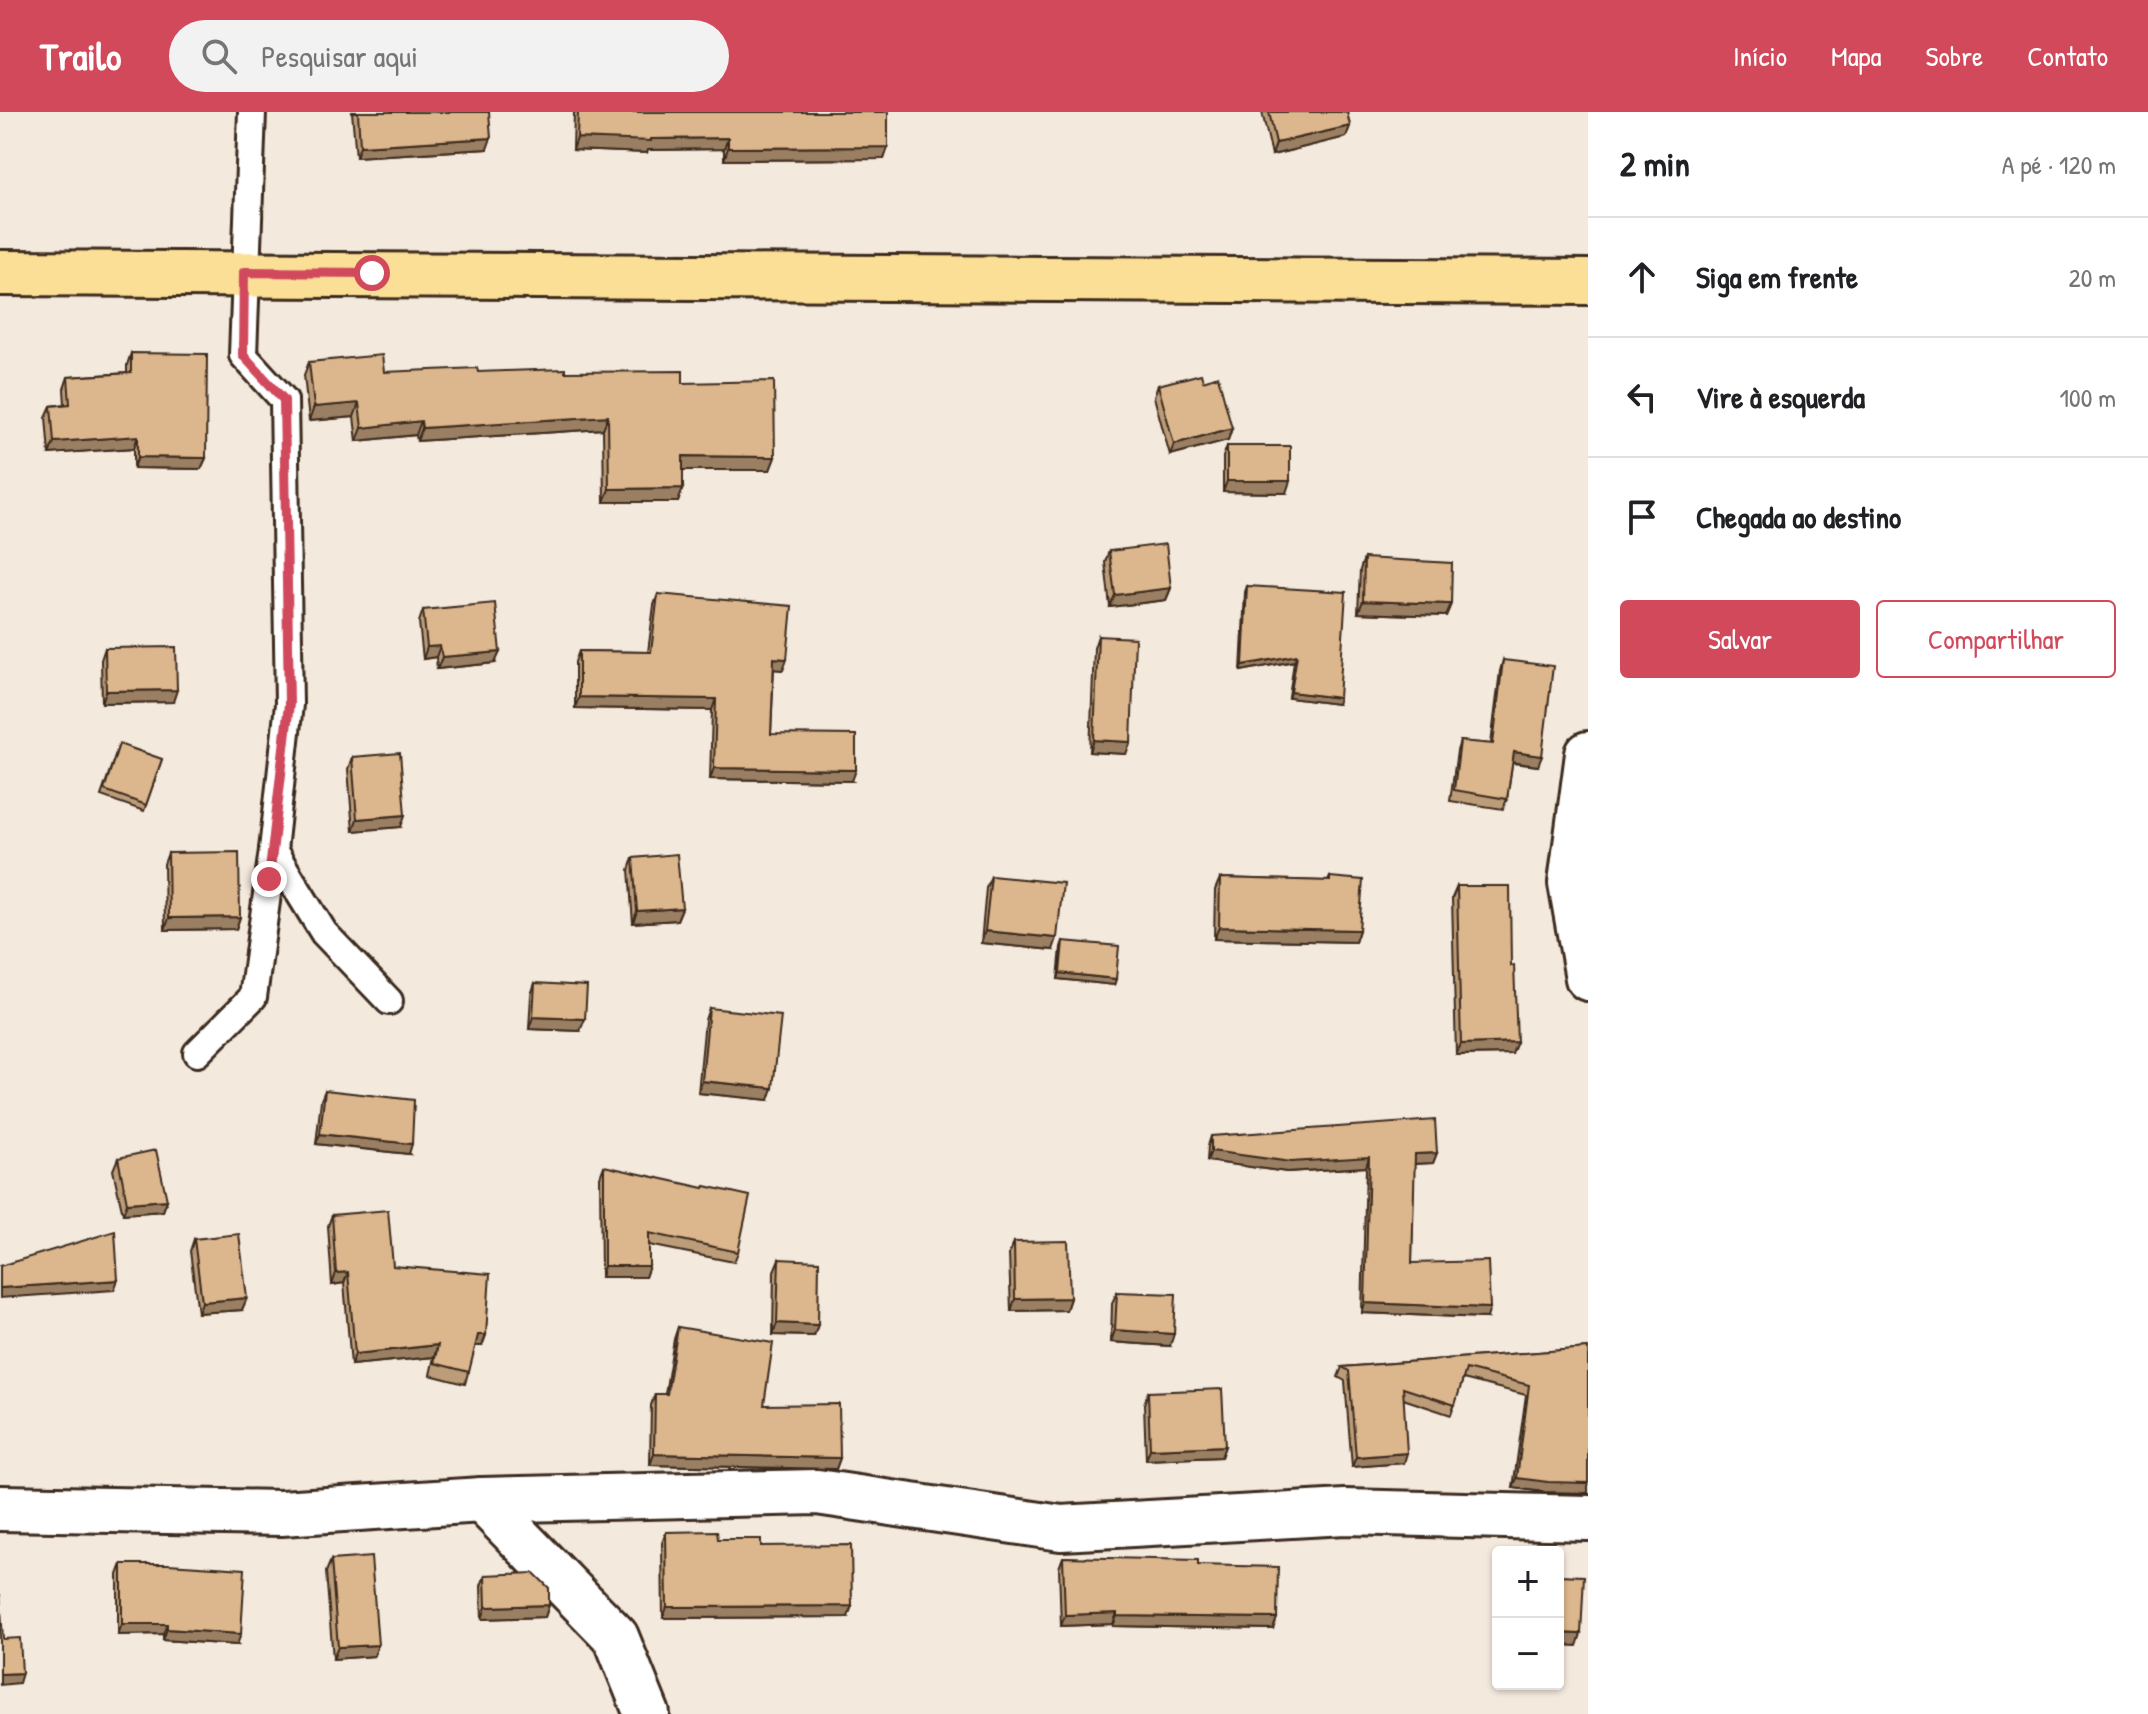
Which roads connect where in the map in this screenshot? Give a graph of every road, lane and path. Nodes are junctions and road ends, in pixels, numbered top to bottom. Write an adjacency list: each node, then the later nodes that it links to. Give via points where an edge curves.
1 (252, 112): 2 (lane)
2 (244, 272): 3 (main road); 4 (main road); 6 (lane, via 243,355 284,400 289,704)
3 (0, 273)
4 (1588, 282)
5 (1588, 754): 7 (street, via 1571,883)
6 (273, 850): 8 (lane, via 324,933); 9 (lane, via 253,997)
7 (1588, 978)
8 (389, 1001)
9 (197, 1053)
10 (482, 1500): 11 (street, via 281,1513); 12 (street, via 817,1492 1061,1528 1345,1512); 13 (street, via 616,1637)
11 (0, 1508)
12 (1588, 1518)
13 (647, 1714)

